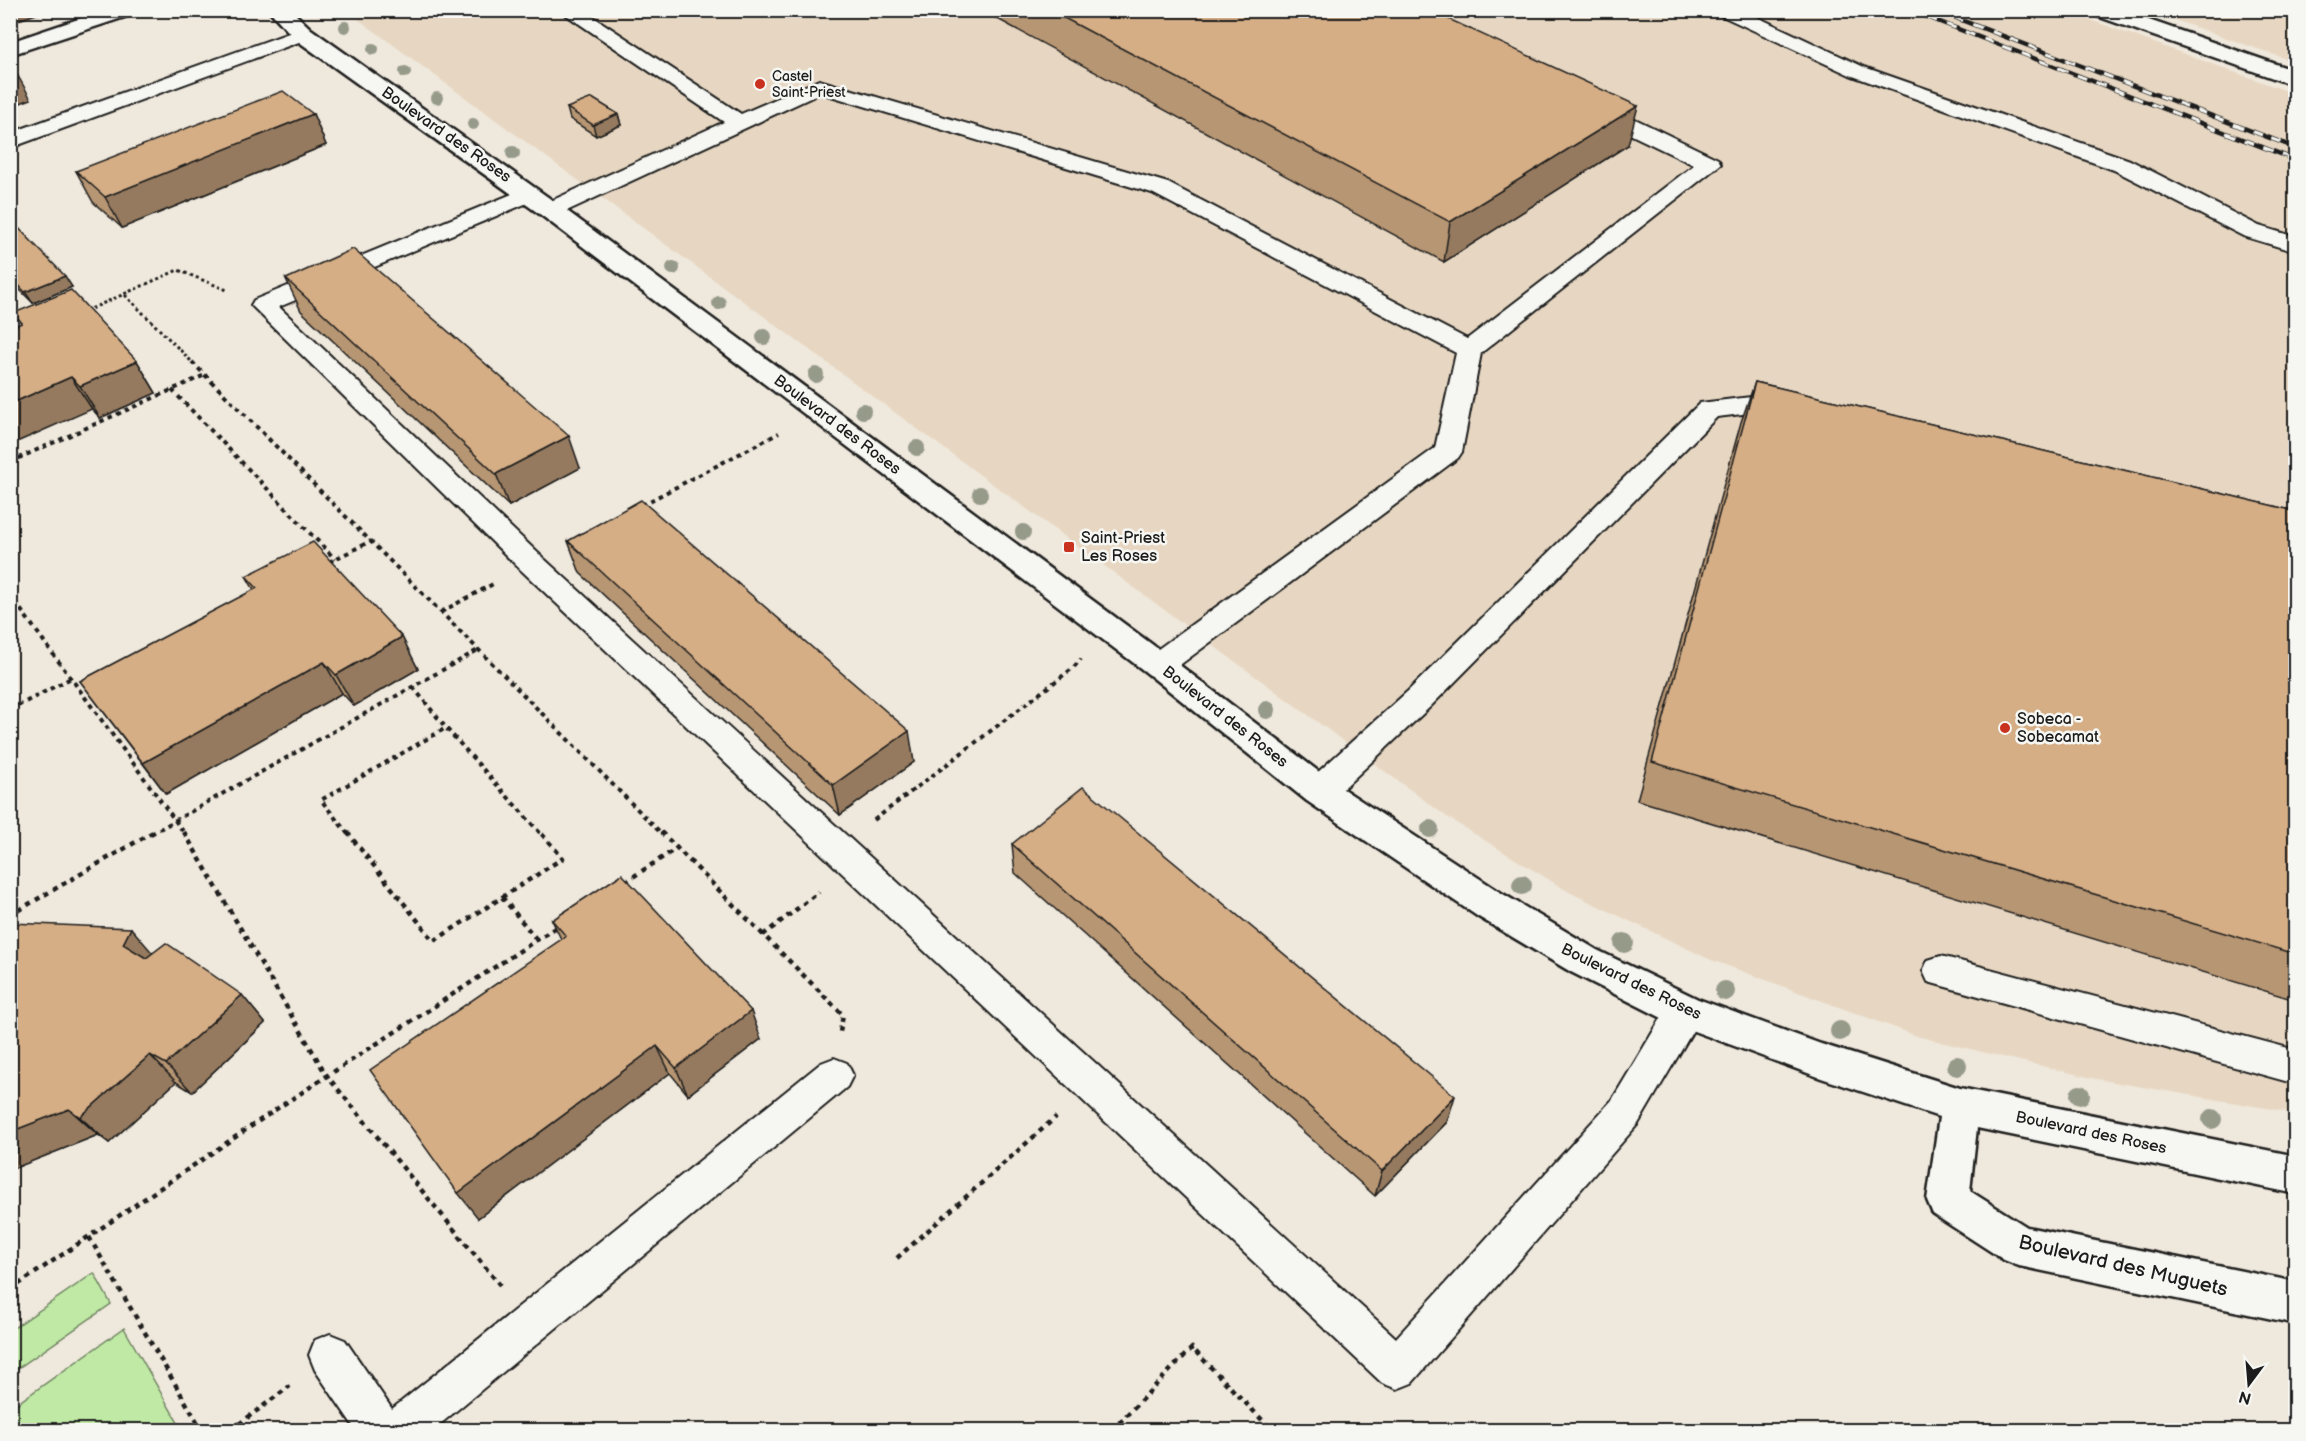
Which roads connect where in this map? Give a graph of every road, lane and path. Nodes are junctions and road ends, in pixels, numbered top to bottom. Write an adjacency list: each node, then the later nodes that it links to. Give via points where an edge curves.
1 (127, 10): 7 (street)
2 (279, 10): 6 (street, Boulevard des Roses)
3 (569, 10): 10 (lane)
4 (1725, 10): 13 (lane, via 1857,71 2122,165 2251,231)
5 (2098, 10): 8 (street)
6 (303, 34): 11 (lane); 12 (street, Boulevard des Roses)
7 (10, 49)
8 (2295, 80)
9 (1572, 97): 17 (lane, via 1710,164)
10 (739, 122): 12 (lane); 17 (lane, via 819,86 1160,188)
11 (10, 141)
12 (540, 202): 15 (lane); 20 (street, Boulevard des Roses)
13 (2295, 245)
14 (125, 295): 15 (path, via 178,270); 16 (path); 18 (path)
15 (263, 305): 41 (lane, via 531,563)
16 (84, 312)
17 (1469, 350): 32 (lane, via 1448,452)
18 (205, 375): 19 (path); 24 (path)
19 (172, 390): 22 (path); 25 (path)
20 (820, 412): 23 (path); 30 (street, Boulevard des Roses)
21 (1809, 419): 39 (lane, via 1751,405 1709,409 1419,699)
22 (10, 462)
23 (633, 510)
24 (370, 541): 25 (path); 29 (path)
25 (335, 559): 26 (path)
26 (324, 565)
27 (10, 595): 33 (path)
28 (472, 595): 29 (path)
29 (441, 613): 31 (path)
30 (1108, 628): 32 (street, Boulevard des Roses); 41 (path, via 1073,668)
31 (478, 650): 35 (path); 42 (path)
32 (1158, 665): 39 (street, Boulevard des Roses)
33 (71, 678): 36 (path); 37 (path)
34 (92, 687): 36 (path)
35 (413, 687): 38 (path); 40 (path)
36 (81, 692): 40 (path)
37 (10, 710)
38 (446, 728): 44 (path, via 562,858); 44 (path, via 321,800 434,940)
39 (1318, 790): 51 (street, Boulevard des Roses, via 1490,905 1584,961)
40 (176, 819): 46 (path); 54 (path)
41 (837, 847): 55 (lane)
42 (677, 848): 43 (path); 48 (path)
43 (617, 888)
44 (502, 897): 49 (path)
45 (792, 913): 48 (path)
46 (10, 915)
47 (567, 920): 49 (path)
48 (762, 935): 53 (path, via 843,1015)
49 (537, 940): 54 (path)
50 (1941, 971): 52 (lane)
51 (1685, 1011): 55 (lane, via 1626,1112 1397,1368); 56 (street, Boulevard des Roses, via 1821,1062)
52 (2295, 1066)
53 (834, 1075): 62 (lane)
54 (327, 1076): 58 (path); 62 (path)
55 (1093, 1086): 59 (path)
56 (1960, 1106): 57 (street, Boulevard des Roses); 61 (street, Boulevard des Muguets, via 1948,1200 2019,1246)
57 (2295, 1175)
58 (89, 1237): 60 (path); 64 (path)
59 (897, 1258)
60 (10, 1290)
61 (2295, 1303)
62 (532, 1322): 67 (lane)
63 (330, 1356): 65 (path); 66 (lane)
64 (202, 1431)
65 (231, 1431)
66 (381, 1431)
67 (400, 1431)
68 (1112, 1431): 69 (path, via 1192,1348)
69 (1272, 1431)

